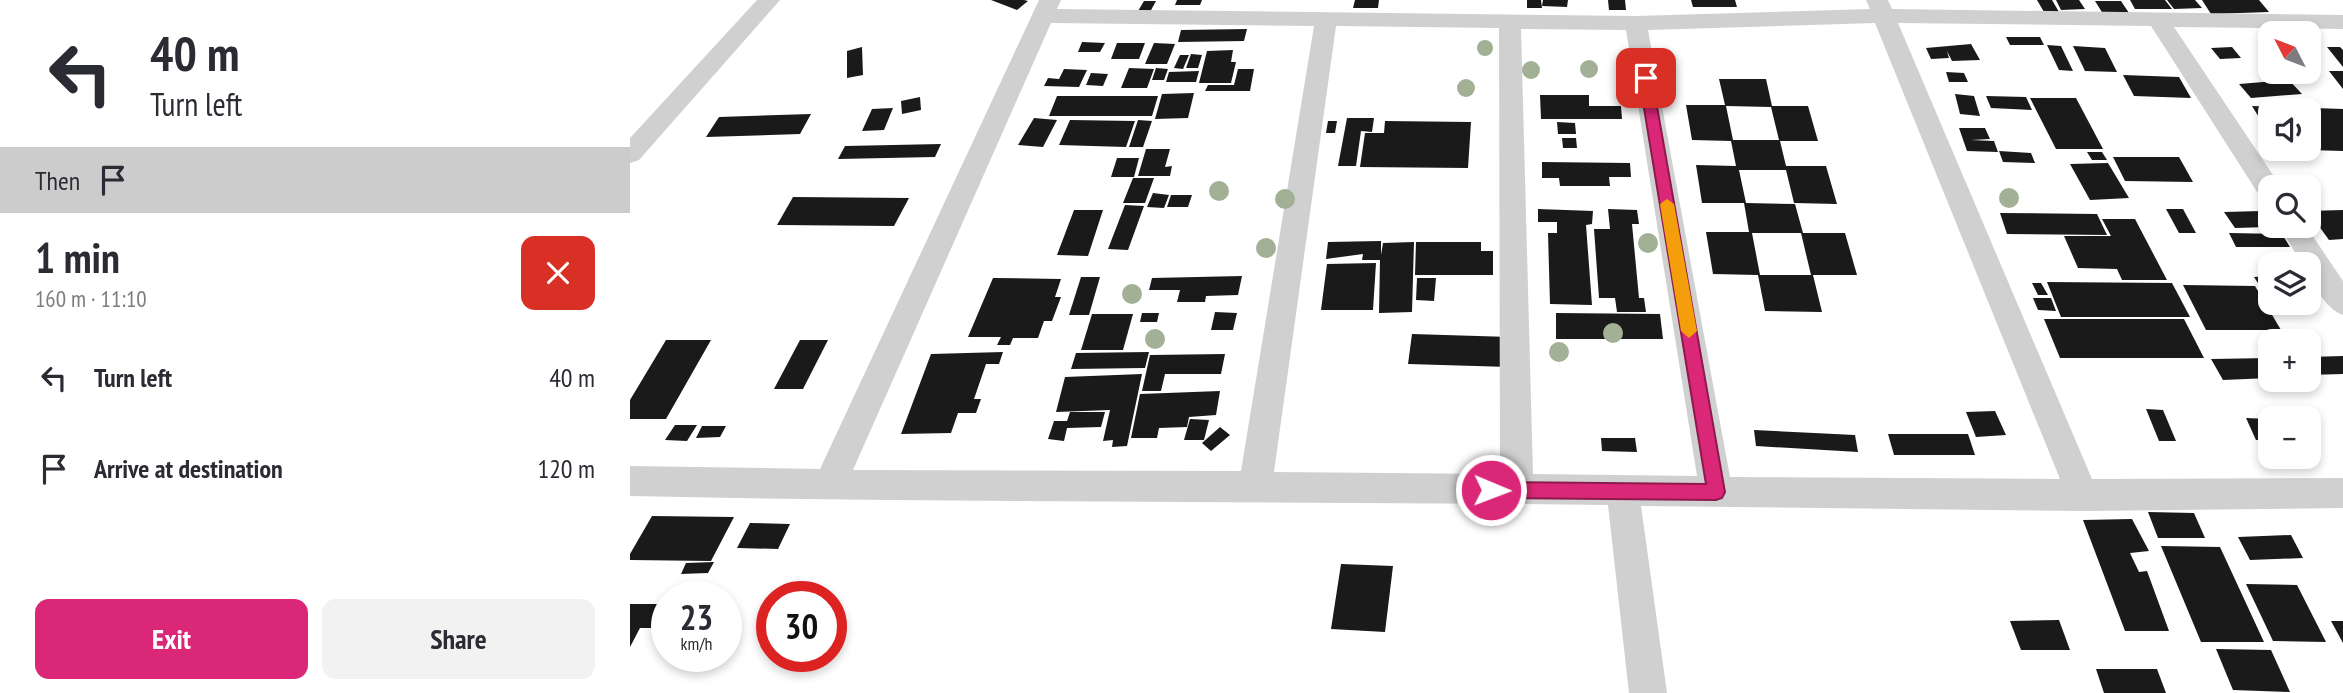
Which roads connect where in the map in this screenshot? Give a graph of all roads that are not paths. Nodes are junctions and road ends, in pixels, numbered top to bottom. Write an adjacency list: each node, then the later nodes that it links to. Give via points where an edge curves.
1 (769, 0): 9 (street)
2 (1046, 8): 4 (street); 14 (street)
3 (1880, 8): 5 (street); 8 (street); 20 (street)
4 (1326, 19): 6 (street); 15 (street)
5 (2158, 19): 7 (street); 10 (street)
6 (1510, 21): 8 (street); 16 (street)
7 (2343, 22)
8 (1636, 23): 18 (street)
9 (630, 154)
10 (2260, 175)
11 (2300, 238): 12 (street)
12 (2343, 304)
13 (630, 481): 14 (street)
14 (829, 486): 15 (street)
15 (1255, 487): 16 (street)
16 (1517, 490): 17 (street)
17 (1623, 492): 18 (street); 21 (street)
18 (1716, 492): 20 (street)
19 (2343, 494): 20 (street)
20 (2083, 496)
21 (1648, 693)

